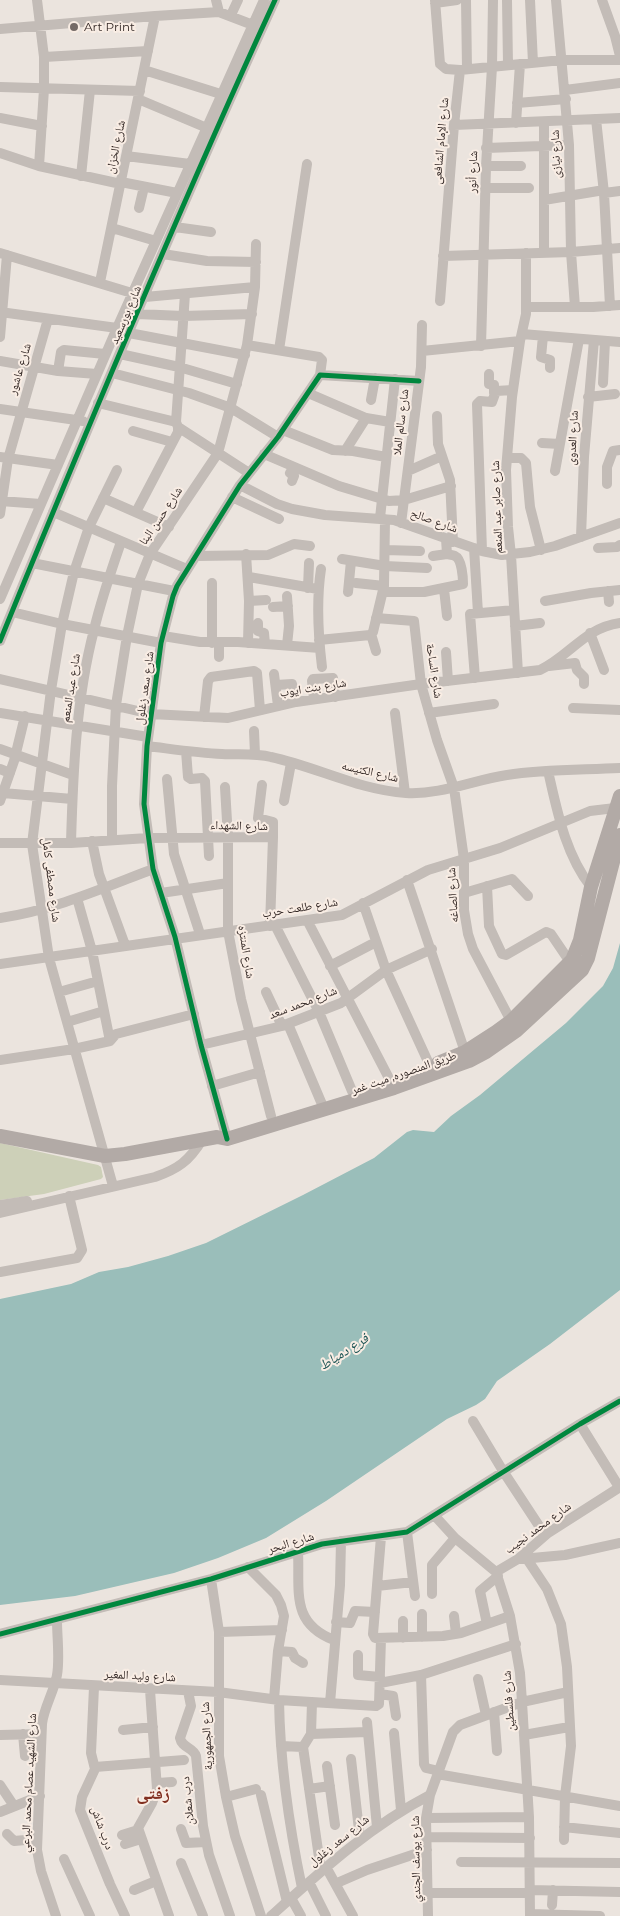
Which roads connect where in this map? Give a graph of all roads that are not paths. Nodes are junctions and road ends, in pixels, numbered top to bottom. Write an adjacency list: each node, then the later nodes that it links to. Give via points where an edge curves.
1 (37, 0): 18 (street)
2 (216, 0): 14 (street)
3 (238, 0): 15 (street)
4 (264, 0): 17 (street, شارع بورسعيد)
5 (275, 0): 37 (street, شارع بورسعيد)
6 (457, 0): 13 (street)
7 (466, 0): 30 (street, شارع الإمام الشافعى)
8 (493, 0): 28 (street, شارع أنور)
9 (507, 0): 27 (street)
10 (530, 0): 25 (street)
11 (556, 0): 23 (street, شارع نيازى)
12 (602, 0): 22 (street)
13 (435, 1): 30 (street, via 440,64 446,69)
14 (219, 12): 15 (street); 16 (street)
15 (231, 15): 17 (street)
16 (155, 16): 18 (street); 20 (street, شارع الخزان)
17 (253, 24): 37 (street, شارع بورسعيد)
18 (40, 25): 19 (street); 21 (street)
19 (0, 29)
20 (148, 51): 21 (street); 29 (street, شارع الخزان)
21 (44, 56): 33 (street)
22 (620, 56)
23 (562, 60): 24 (street); 25 (street); 35 (street, شارع نيازى)
24 (620, 60)
25 (533, 63): 26 (street)
26 (520, 64): 27 (street); 38 (street)
27 (508, 65): 28 (street)
28 (492, 67): 30 (street); 45 (street, شارع أنور)
29 (144, 70): 36 (street, شارع الخزان); 37 (street)
30 (464, 70): 46 (street, شارع الإمام الشافعى)
31 (620, 82): 35 (street)
32 (0, 87): 33 (street)
33 (44, 89): 34 (street); 47 (street)
34 (90, 90): 36 (street); 59 (street)
35 (565, 94): 38 (street); 42 (street, شارع نيازى)
36 (139, 95): 48 (street); 53 (street, شارع الخزان)
37 (226, 96): 48 (street, شارع بورسعيد); 70 (street, شارع بورسعيد)
38 (517, 103): 44 (street)
39 (0, 118): 47 (street)
40 (620, 118): 41 (street)
41 (596, 119): 42 (street); 65 (street)
42 (568, 120): 43 (street); 49 (street, شارع نيازى)
43 (544, 122): 44 (street); 50 (street)
44 (516, 123): 45 (street)
45 (487, 124): 46 (street); 51 (street, شارع أنور)
46 (454, 125): 83 (street, شارع الإمام الشافعى)
47 (42, 126): 56 (street)
48 (206, 128): 54 (street, شارع بورسعيد)
49 (569, 145): 50 (street); 67 (street, شارع نيازى)
50 (544, 146): 51 (street); 68 (street)
51 (486, 148): 57 (street, شارع أنور)
52 (0, 153): 56 (street)
53 (126, 156): 54 (street); 60 (street, شارع الخزان)
54 (190, 164): 66 (street, شارع بورسعيد)
55 (307, 164): 112 (street)
56 (39, 166): 59 (street)
57 (486, 166): 58 (street); 62 (street, شارع أنور)
58 (521, 166)
59 (81, 176): 60 (street)
60 (121, 183): 61 (street); 71 (street, شارع الخزان)
61 (144, 187): 66 (street); 69 (street)
62 (485, 188): 63 (street); 82 (street, شارع أنور)
63 (529, 188)
64 (620, 191): 65 (street)
65 (604, 192): 67 (street); 76 (street)
66 (177, 193): 73 (street, شارع بورسعيد)
67 (570, 196): 68 (street); 77 (street, شارع نيازى)
68 (544, 200): 78 (street)
69 (139, 208)
70 (175, 227): 72 (street); 80 (street, شارع بورسعيد)
71 (112, 228): 73 (street); 85 (street, شارع الخزان)
72 (211, 232)
73 (156, 241): 87 (street, شارع بورسعيد)
74 (256, 244): 84 (street, شارع حسن البنا)
75 (620, 248): 76 (street)
76 (608, 250): 77 (street); 91 (street)
77 (571, 252): 78 (street); 93 (street, شارع نيازى)
78 (544, 253): 81 (street)
79 (4, 254): 85 (street); 94 (street)
80 (163, 254): 84 (street, via 207,262); 89 (street, شارع بورسعيد)
81 (526, 254): 82 (street); 92 (street, شارع صابر عبد المنعم)
82 (482, 255): 83 (street); 110 (street, شارع أنور)
83 (443, 256): 90 (street, شارع الإمام الشافعى)
84 (256, 262): 86 (street, شارع حسن البنا)
85 (100, 282): 87 (street)
86 (255, 286): 88 (street); 96 (street, شارع حسن البنا)
87 (132, 294): 89 (street); 100 (street, شارع بورسعيد)
88 (185, 294): 89 (street); 97 (street)
89 (144, 297): 95 (street, شارع بورسعيد)
90 (440, 301)
91 (615, 306): 93 (street)
92 (526, 307): 93 (street); 104 (street, شارع صابر عبد المنعم)
93 (575, 307)
94 (1, 312): 98 (street); 103 (street)
95 (137, 314): 97 (street); 101 (street, شارع بورسعيد)
96 (252, 314): 97 (street); 111 (street, شارع حسن البنا)
97 (183, 316): 109 (street)
98 (48, 320): 100 (street); 117 (street, شارع عاشور)
99 (422, 325): 113 (street, شارع سالم الملا)
100 (117, 328): 114 (street, شارع بورسعيد)
101 (129, 334): 109 (street); 115 (street, شارع بورسعيد)
102 (543, 336): 104 (street); 105 (street); 119 (street, via 541,357 550,360)
103 (0, 337)
104 (521, 338): 110 (street); 131 (street, شارع صابر عبد المنعم)
105 (579, 339): 106 (street); 151 (street)
106 (594, 340): 107 (street); 135 (street, شارع العدوى)
107 (605, 341): 108 (street); 128 (street)
108 (620, 342)
109 (181, 343): 111 (street); 118 (street)
110 (481, 346): 113 (street)
111 (246, 350): 112 (street); 129 (street, شارع حسن البنا)
112 (279, 350): 124 (street, via 319,357 322,360)
113 (422, 351): 127 (street, شارع سالم الملا)
114 (105, 354): 120 (street, via 63,350); 122 (street, شارع بورسعيد)
115 (120, 354): 118 (street); 121 (street, شارع بورسعيد)
116 (0, 361): 117 (street)
117 (34, 367): 120 (street); 140 (street, شارع عاشور)
118 (179, 367): 129 (street); 130 (street)
119 (550, 368)
120 (58, 370): 122 (street)
121 (112, 373): 130 (street); 137 (street, شارع بورسعيد)
122 (97, 374): 143 (street, شارع بورسعيد)
123 (488, 374): 133 (street, via 489,384 494,384)
124 (320, 375): 125 (street); 132 (street, شارع سعد زغلول)
125 (374, 378): 126 (street); 136 (street)
126 (395, 379): 127 (street); 145 (street)
127 (419, 381): 163 (street, شارع سالم الملا)
128 (603, 383)
129 (237, 384): 138 (street, شارع حسن البنا)
130 (177, 390): 138 (street); 146 (street)
131 (513, 390): 133 (street); 159 (street, شارع صابر عبد المنعم)
132 (308, 393): 142 (street); 148 (street, شارع سعد زغلول)
133 (494, 393): 192 (street, via 492,402 480,401 477,404)
134 (615, 394): 135 (street)
135 (588, 397): 185 (street, شارع العدوى)
136 (371, 400)
137 (98, 404): 144 (street, شارع بورسعيد); 146 (street)
138 (231, 408): 148 (street); 154 (street, شارع حسن البنا)
139 (0, 410): 140 (street)
140 (20, 413): 143 (street); 158 (street, شارع عاشور)
141 (437, 416): 156 (street)
142 (366, 418): 145 (street); 153 (street)
143 (77, 420): 144 (street); 160 (street, شارع بورسعيد)
144 (90, 422): 176 (street, شارع بورسعيد)
145 (390, 422): 157 (street)
146 (177, 425): 149 (street, via 178,432); 154 (street)
147 (133, 431): 149 (street)
148 (280, 434): 153 (street); 155 (street, شارع سعد زغلول)
149 (172, 442): 177 (street)
150 (542, 443): 151 (street)
151 (560, 444): 164 (street)
152 (620, 450): 167 (street, via 613,451 609,459)
153 (345, 451): 157 (street)
154 (218, 453): 165 (street); 184 (street, شارع حسن البنا)
155 (264, 454): 161 (street); 165 (street, شارع سعد زغلول)
156 (442, 456): 163 (street); 169 (street)
157 (386, 457): 172 (street)
158 (4, 458): 160 (street); 174 (street, شارع عاشور)
159 (506, 458): 193 (street, via 521,458 526,463 530,507); 198 (street, شارع صابر عبد المنعم)
160 (58, 465): 175 (street, شارع بورسعيد)
161 (294, 468): 166 (street, via 290,473 294,476); 172 (street, via 324,484)
162 (117, 470): 171 (street, شارع مصطفى كامل)
163 (408, 471): 173 (street, شارع سالم الملا)
164 (555, 471)
165 (249, 473): 168 (street, شارع سعد زغلول)
166 (292, 481)
167 (606, 484)
168 (240, 485): 170 (street, شارع سعد زغلول); 179 (street, شارع صالح, via 292,509 325,515)
169 (450, 486): 173 (street); 186 (street)
170 (232, 497): 180 (street, via 265,516); 199 (street, شارع سعد زغلول)
171 (103, 498): 177 (street); 183 (street, شارع مصطفى كامل)
172 (382, 499): 173 (street); 179 (street)
173 (404, 500): 181 (street, شارع سالم الملا)
174 (1, 501): 175 (street); 178 (street, شارع عاشور)
175 (41, 504): 207 (street, شارع بورسعيد)
176 (53, 512): 183 (street); 201 (street, شارع بورسعيد)
177 (136, 512): 184 (street)
178 (0, 514)
179 (382, 518): 181 (street, شارع صالح); 191 (street)
180 (279, 519)
181 (401, 523): 186 (street, شارع صالح)
182 (620, 523): 185 (street, شارع صالح)
183 (89, 527): 187 (street); 209 (street, شارع مصطفى كامل)
184 (169, 527): 195 (street, شارع حسن البنا)
185 (581, 537): 193 (street, شارع صالح)
186 (449, 540): 192 (street, شارع صالح); 197 (street)
187 (121, 542): 195 (street); 211 (street, شارع عبد المنعم)
188 (620, 545): 190 (street)
189 (310, 546): 196 (street, via 294,544 268,555)
190 (598, 548)
191 (385, 550): 194 (street); 203 (street)
192 (478, 550): 198 (street, شارع صالح); 228 (street)
193 (542, 550): 198 (street, شارع صالح)
194 (420, 551)
195 (150, 554): 208 (street); 214 (street, شارع حسن البنا)
196 (246, 554): 199 (street); 210 (street)
197 (447, 554): 200 (street); 217 (street, via 458,558 463,584)
198 (511, 555): 226 (street, شارع صابر عبد المنعم)
199 (196, 556): 208 (street, شارع سعد زغلول)
200 (433, 556)
201 (32, 562): 209 (street); 227 (street, شارع بورسعيد)
202 (309, 563): 215 (street)
203 (385, 566): 204 (street, via 407,562); 216 (street); 221 (street, via 346,560)
204 (427, 568)
205 (321, 569): 215 (street)
206 (0, 570): 207 (street)
207 (12, 570): 222 (street, شارع بورسعيد)
208 (187, 570): 219 (street, شارع سعد زغلول)
209 (74, 572): 211 (street); 234 (street, شارع مصطفى كامل)
210 (248, 577): 215 (street); 223 (street)
211 (108, 578): 214 (street); 236 (street, شارع عبد المنعم)
212 (212, 582): 242 (street)
213 (356, 583): 216 (street)
214 (138, 584): 219 (street); 239 (street, شارع حسن البنا)
215 (313, 588): 245 (street)
216 (383, 589): 217 (street, via 414,592); 230 (street)
217 (444, 589): 229 (street)
218 (620, 590): 220 (street)
219 (174, 591): 240 (street, شارع سعد زغلول)
220 (608, 591): 224 (street); 225 (street)
221 (348, 592)
222 (0, 599)
223 (249, 601): 243 (street); 246 (street, via 288,601)
224 (545, 602)
225 (609, 602)
226 (514, 610): 228 (street); 235 (street, شارع صابر عبد المنعم)
227 (12, 612): 234 (street); 241 (street, شارع بورسعيد)
228 (474, 613): 254 (street)
229 (447, 616)
230 (376, 618): 238 (street); 257 (street, شارع الساحة, via 414,621)
231 (258, 623): 244 (street, via 258,631 264,633)
232 (540, 623): 235 (street)
233 (620, 623): 237 (street, شارع بنت ايوب)
234 (62, 624): 236 (street); 259 (street, شارع مصطفى كامل)
235 (515, 626): 253 (street, شارع صابر عبد المنعم)
236 (94, 630): 239 (street); 260 (street, شارع عبد المنعم)
237 (590, 633): 250 (street, شارع بنت ايوب); 252 (street)
238 (371, 634): 245 (street); 247 (street)
239 (127, 636): 240 (street); 265 (street, شارع حسن البنا)
240 (162, 640): 242 (street); 273 (street, شارع سعد زغلول)
241 (0, 641)
242 (215, 643): 243 (street); 249 (street)
243 (248, 643): 244 (street)
244 (265, 644): 246 (street)
245 (320, 644): 246 (street); 251 (street)
246 (287, 645)
247 (376, 651)
248 (446, 652): 256 (street)
249 (219, 657)
250 (548, 666): 253 (street, شارع بنت ايوب); 258 (street, via 575,663 584,677)
251 (322, 667)
252 (604, 670)
253 (518, 673): 254 (street, شارع بنت ايوب)
254 (475, 678): 256 (street, شارع بنت ايوب)
255 (0, 679): 259 (street, شارع بنت ايوب)
256 (448, 681): 257 (street, شارع بنت ايوب)
257 (421, 684): 261 (street, شارع بنت ايوب); 272 (street, شارع الساحة)
258 (584, 684)
259 (51, 690): 260 (street, شارع بنت ايوب); 276 (street, شارع مصطفى كامل)
260 (82, 697): 265 (street, شارع بنت ايوب); 277 (street, شارع عبد المنعم)
261 (335, 697): 262 (street, شارع بنت ايوب); 262 (street, via 332,678 313,680)
262 (314, 699): 263 (street, شارع بنت ايوب)
263 (296, 702): 266 (street, شارع بنت ايوب); 266 (street, via 292,684 275,679)
264 (494, 704): 272 (street)
265 (116, 705): 273 (street, شارع بنت ايوب); 278 (street, شارع حسن البنا)
266 (278, 706): 268 (street, شارع بنت ايوب)
267 (573, 708): 269 (street)
268 (260, 710): 275 (street, شارع بنت ايوب, via 233,717); 275 (street, via 257,673 214,676 209,678)
269 (620, 710)
270 (0, 712): 274 (street, شارع الكنيسه)
271 (395, 713): 295 (street)
272 (429, 713): 294 (street, شارع الساحة)
273 (151, 714): 275 (street, شارع بنت ايوب); 280 (street, شارع سعد زغلول)
274 (25, 716): 276 (street, شارع الكنيسه); 283 (street)
275 (204, 717)
276 (48, 720): 277 (street, شارع الكنيسه); 286 (street, شارع مصطفى كامل)
277 (78, 725): 278 (street, شارع الكنيسه); 290 (street, شارع عبد المنعم)
278 (115, 731): 280 (street, شارع الكنيسه); 308 (street, شارع حسن البنا)
279 (254, 731): 284 (street)
280 (147, 742): 282 (street, شارع الكنيسه); 304 (street, شارع سعد زغلول, via 144,804)
281 (0, 749): 283 (street)
282 (186, 751): 284 (street, شارع الكنيسه); 306 (street, via 188,777 205,780)
283 (16, 754): 286 (street); 288 (street)
284 (255, 754): 285 (street, شارع الكنيسه)
285 (291, 763): 295 (street, شارع الكنيسه, via 359,784); 299 (street)
286 (41, 764): 290 (street); 297 (street, شارع مصطفى كامل)
287 (620, 768): 289 (street, شارع الكنيسه)
288 (5, 771): 296 (street)
289 (548, 771): 294 (street, شارع الكنيسه, via 486,778); 301 (street)
290 (73, 775): 298 (street, شارع عبد المنعم)
291 (166, 779): 305 (street)
292 (262, 785): 303 (street, via 258,818 272,822)
293 (225, 787): 307 (street, شارع المنتزه)
294 (454, 788): 295 (street, شارع الكنيسه); 314 (street, شارع الصاغه)
295 (405, 793)
296 (1, 797): 297 (street)
297 (37, 797): 298 (street); 312 (street, شارع مصطفى كامل)
298 (72, 799): 310 (street, شارع عبد المنعم)
299 (284, 801)
300 (618, 802): 301 (street, شارع طلعت حرب); 319 (main road, طريق المنصوره, ميت غمر)
301 (560, 823): 314 (street, شارع طلعت حرب); 319 (street, via 577,866)
302 (620, 835): 361 (main road, طريق المنصوره, ميت غمر, via 588,958 582,970 516,1031 486,1052 458,1066)
303 (273, 837): 307 (street, شارع الشهداء); 330 (street, شارع الشهداء)
304 (148, 838): 305 (street, شارع الشهداء); 308 (street, شارع الشهداء); 315 (street, شارع سعد زغلول)
305 (172, 838): 306 (street, شارع الشهداء); 321 (street)
306 (209, 838): 307 (street, شارع الشهداء); 313 (street)
307 (228, 838): 317 (street, شارع المنتزه)
308 (112, 840): 309 (street, شارع الشهداء)
309 (92, 841): 310 (street, شارع الشهداء); 320 (street)
310 (71, 842): 312 (street, شارع الشهداء)
311 (0, 843): 312 (street, شارع الشهداء)
312 (32, 844): 327 (street, شارع مصطفى كامل)
313 (209, 856)
314 (464, 859): 316 (street, شارع طلعت حرب); 323 (street, شارع الصاغه)
315 (153, 869): 320 (street); 322 (street, شارع سعد زغلول)
316 (407, 880): 326 (street, شارع طلعت حرب); 336 (street)
317 (228, 883): 321 (street); 331 (street, شارع المنتزه)
318 (487, 886): 323 (street); 324 (street, via 512,879); 339 (street, via 489,926 502,954 506,955 548,932)
319 (591, 887): 339 (main road, طريق المنصوره, ميت غمر, via 577,951)
320 (104, 888): 325 (street); 335 (street)
321 (185, 889): 322 (street); 332 (street)
322 (161, 893): 333 (street, شارع سعد زغلول)
323 (464, 893): 350 (street, شارع الصاغه, via 468,934)
324 (528, 896)
325 (77, 898): 327 (street); 337 (street)
326 (363, 903): 329 (street, شارع طلعت حرب, via 342,914); 334 (street)
327 (41, 910): 328 (street); 338 (street, شارع مصطفى كامل)
328 (0, 918)
329 (307, 920): 330 (street, شارع طلعت حرب); 341 (street)
330 (273, 925): 331 (street, شارع طلعت حرب); 348 (street)
331 (228, 931): 332 (street, شارع طلعت حرب); 353 (street, شارع المنتزه)
332 (200, 934): 333 (street, شارع طلعت حرب)
333 (176, 938): 335 (street, شارع طلعت حرب); 349 (street, شارع سعد زغلول)
334 (376, 942): 341 (street); 342 (street)
335 (125, 946): 337 (street, شارع طلعت حرب)
336 (432, 949): 342 (street, شارع محمد سعد); 357 (street)
337 (92, 951): 338 (street, شارع طلعت حرب); 343 (street)
338 (50, 958): 340 (street, شارع طلعت حرب); 344 (street, شارع مصطفى كامل)
339 (570, 962): 350 (main road, طريق المنصوره, ميت غمر)
340 (0, 964)
341 (330, 966): 346 (street)
342 (386, 970): 346 (street, شارع محمد سعد); 359 (street)
343 (98, 981): 344 (street); 347 (street)
344 (59, 992): 351 (street, شارع مصطفى كامل)
345 (266, 992): 352 (street)
346 (348, 998): 348 (street, شارع محمد سعد); 361 (street)
347 (104, 1011): 351 (street); 354 (street)
348 (320, 1012): 352 (street, شارع محمد سعد); 363 (street)
349 (194, 1014): 354 (street, via 116,1034); 355 (street, شارع سعد زغلول)
350 (511, 1020): 357 (main road, طريق المنصوره, ميت غمر)
351 (67, 1022): 356 (street, شارع مصطفى كامل)
352 (285, 1025): 353 (street, شارع محمد سعد); 364 (street)
353 (250, 1033): 355 (street, شارع محمد سعد); 360 (street, شارع المنتزه)
354 (110, 1041): 356 (street)
355 (201, 1045): 362 (street, شارع سعد زغلول)
356 (74, 1049): 358 (street); 369 (street, شارع مصطفى كامل)
357 (465, 1052): 359 (main road, طريق المنصوره, ميت غمر)
358 (0, 1060)
359 (430, 1066): 361 (main road, طريق المنصوره, ميت غمر)
360 (260, 1072): 362 (street); 365 (street, شارع المنتزه)
361 (392, 1084): 363 (main road, طريق المنصوره, ميت غمر); 364 (main road, طريق المنصوره, ميت غمر)
362 (212, 1086): 366 (street, شارع سعد زغلول)
363 (352, 1091): 364 (main road, طريق المنصوره, ميت غمر)
364 (322, 1105): 365 (main road, طريق المنصوره, ميت غمر); 366 (main road, طريق المنصوره, ميت غمر)
365 (271, 1116): 366 (main road, طريق المنصوره, ميت غمر)
366 (223, 1135): 368 (main road, طريق المنصوره, ميت غمر)
367 (0, 1136): 369 (main road, طريق المنصوره, ميت غمر)
368 (202, 1140): 369 (main road, طريق المنصوره, ميت غمر); 370 (street, via 193,1154 169,1172)
369 (105, 1156): 370 (street, شارع مصطفى كامل)
370 (113, 1186): 371 (street)
371 (69, 1196): 372 (street); 375 (street, via 81,1255)
372 (43, 1202): 373 (street); 374 (street)
373 (0, 1205)
374 (0, 1213)
375 (0, 1272)
376 (620, 1401): 378 (street, شارع البحر)
377 (473, 1421): 379 (street)
378 (580, 1424): 379 (street, شارع البحر); 380 (street)
379 (503, 1471): 381 (street, شارع البحر); 383 (street)
380 (619, 1487): 383 (street, شارع محمد نجيب)
381 (434, 1515): 382 (street, شارع البحر); 385 (street)
382 (407, 1532): 384 (street, شارع البحر); 393 (street)
383 (545, 1535): 389 (street, شارع محمد نجيب)
384 (380, 1537): 386 (street, شارع البحر); 394 (street)
385 (455, 1538): 391 (street); 395 (street, via 432,1565)
386 (341, 1541): 388 (street, شارع البحر); 402 (street)
387 (620, 1542): 389 (street, via 565,1555)
388 (298, 1551): 390 (street, شارع البحر); 412 (street, via 300,1610 313,1628)
389 (522, 1559): 391 (street, شارع محمد نجيب); 426 (street, via 547,1589 561,1624)
390 (248, 1567): 392 (street, شارع البحر); 405 (street, via 276,1595 284,1616)
391 (497, 1574): 400 (street, شارع فلسطين); 404 (street, شارع محمد نجيب, via 480,1591)
392 (211, 1579): 401 (street, شارع البحر); 406 (street, شارع الجمهورية)
393 (413, 1582): 394 (street); 396 (street)
394 (377, 1586): 397 (street)
395 (432, 1594)
396 (414, 1596)
397 (375, 1612): 402 (street, via 355,1611 351,1625); 410 (street, via 373,1634)
398 (422, 1614): 409 (street)
399 (454, 1616): 408 (street)
400 (510, 1616): 404 (street); 413 (street, شارع فلسطين)
401 (57, 1620): 407 (street, شارع البحر); 421 (street, شارع الشهيد عصام محمد البرعي, via 58,1667)
402 (336, 1622): 412 (street)
403 (403, 1622): 411 (street)
404 (486, 1624): 408 (street)
405 (282, 1630): 406 (street); 414 (street)
406 (219, 1632): 425 (street, شارع الجمهورية)
407 (0, 1634)
408 (456, 1634): 409 (street)
409 (422, 1637): 411 (street)
410 (379, 1638): 411 (street); 419 (street)
411 (403, 1638)
412 (334, 1640): 431 (street)
413 (516, 1644): 417 (street); 430 (street, شارع فلسطين)
414 (278, 1651): 416 (street, via 292,1652); 428 (street)
415 (358, 1655): 419 (street, via 358,1675)
416 (302, 1663)
417 (421, 1675): 419 (street); 452 (street, via 424,1764)
418 (0, 1680): 421 (street, شارع وليد المغير)
419 (380, 1680): 427 (street)
420 (478, 1680): 432 (street)
421 (54, 1684): 422 (street, شارع وليد المغير); 439 (street, شارع الشهيد عصام محمد البرعي, via 43,1714)
422 (94, 1686): 423 (street, شارع وليد المغير); 451 (street, via 91,1753)
423 (150, 1690): 424 (street, شارع وليد المغير); 434 (street)
424 (188, 1691): 425 (street, شارع وليد المغير); 482 (street, درب شعلان, via 191,1706 180,1738 196,1756)
425 (218, 1692): 428 (street, شارع وليد المغير); 462 (street, شارع الجمهورية, via 219,1756)
426 (568, 1692): 430 (street, شارع يوسف الجندي); 435 (street)
427 (380, 1699): 431 (street, شارع وليد المغير, via 376,1706); 433 (street, via 393,1696)
428 (277, 1700): 429 (street, شارع وليد المغير); 443 (street)
429 (312, 1702): 431 (street, شارع وليد المغير); 440 (street)
430 (522, 1702): 432 (street, شارع يوسف الجندي); 442 (street, شارع فلسطين)
431 (330, 1703)
432 (490, 1714): 445 (street); 452 (street, شارع يوسف الجندي, via 457,1727)
433 (396, 1716)
434 (153, 1727): 436 (street); 449 (street)
435 (569, 1727): 442 (street); 461 (street, via 571,1746)
436 (123, 1730)
437 (394, 1733): 465 (street)
438 (22, 1734): 439 (street); 441 (street); 446 (street)
439 (41, 1734): 460 (street, شارع الشهيد عصام محمد البرعي)
440 (312, 1734): 444 (street); 470 (street, via 367,1727)
441 (0, 1735)
442 (524, 1735): 458 (street, شارع فلسطين)
443 (281, 1746): 444 (street); 492 (street, via 287,1804)
444 (303, 1747): 457 (street)
445 (497, 1751)
446 (25, 1756)
447 (351, 1759): 479 (street)
448 (184, 1760): 449 (street)
449 (156, 1764): 451 (street); 454 (street)
450 (327, 1766): 456 (street)
451 (95, 1767): 504 (street, درب شاش, via 80,1810)
452 (438, 1773): 458 (street); 459 (street, شارع يوسف الجندي)
453 (172, 1782): 454 (street)
454 (158, 1783): 475 (street, via 155,1796 139,1824)
455 (0, 1785): 463 (street)
456 (330, 1786): 457 (street); 469 (street)
457 (309, 1789): 489 (street)
458 (528, 1790): 461 (street); 467 (street, شارع فلسطين)
459 (430, 1795): 465 (street, شارع سعد زغلول); 468 (street, شارع يوسف الجندي)
460 (40, 1796): 463 (street); 478 (street, شارع الشهيد عصام محمد البرعي)
461 (564, 1796): 464 (street); 471 (street)
462 (226, 1797): 498 (street, via 258,1792); 508 (street, شارع الجمهورية)
463 (14, 1806): 466 (street)
464 (620, 1806)
465 (401, 1810): 470 (street, شارع سعد زغلول)
466 (0, 1812)
467 (529, 1817): 468 (street); 477 (street, شارع فلسطين)
468 (426, 1818): 476 (street, شارع يوسف الجندي)
469 (335, 1825)
470 (377, 1827): 479 (street, شارع سعد زغلول)
471 (564, 1827): 473 (street); 481 (street)
472 (181, 1829): 482 (street, via 186,1844)
473 (620, 1832)
474 (7, 1834): 478 (street, via 14,1841)
475 (140, 1835): 480 (street); 490 (street)
476 (427, 1837): 477 (street); 483 (street, شارع يوسف الجندي)
477 (530, 1838): 486 (street, شارع فلسطين)
478 (37, 1839): 502 (street, شارع الشهيد عصام محمد البرعي, via 38,1861)
479 (360, 1839): 489 (street, شارع سعد زغلول)
480 (123, 1840)
481 (564, 1840)
482 (206, 1842): 507 (street, درب شعلان)
483 (427, 1850): 491 (street); 496 (street, شارع يوسف الجندي)
484 (64, 1859): 503 (street)
485 (461, 1862): 486 (street)
486 (530, 1862): 488 (street); 495 (street, شارع فلسطين)
487 (181, 1863): 506 (street)
488 (620, 1863)
489 (324, 1869): 491 (street); 492 (street, شارع سعد زغلول)
490 (156, 1881): 493 (street); 505 (street)
491 (337, 1883): 511 (street)
492 (306, 1885): 498 (street, شارع سعد زغلول); 510 (street)
493 (134, 1890)
494 (553, 1890): 495 (street); 497 (street); 499 (street)
495 (530, 1891): 496 (street); 501 (street, شارع فلسطين)
496 (429, 1892): 512 (street, شارع يوسف الجندي)
497 (620, 1892)
498 (289, 1900): 500 (street, شارع سعد زغلول); 509 (street)
499 (552, 1905)
500 (273, 1915)
501 (530, 1915): 513 (street)
502 (56, 1916)
503 (90, 1916)
504 (124, 1916)
505 (168, 1916)
506 (203, 1916)
507 (230, 1916)
508 (261, 1916)
509 (301, 1916)
510 (326, 1916)
511 (353, 1916)
512 (428, 1916)
513 (600, 1916)

